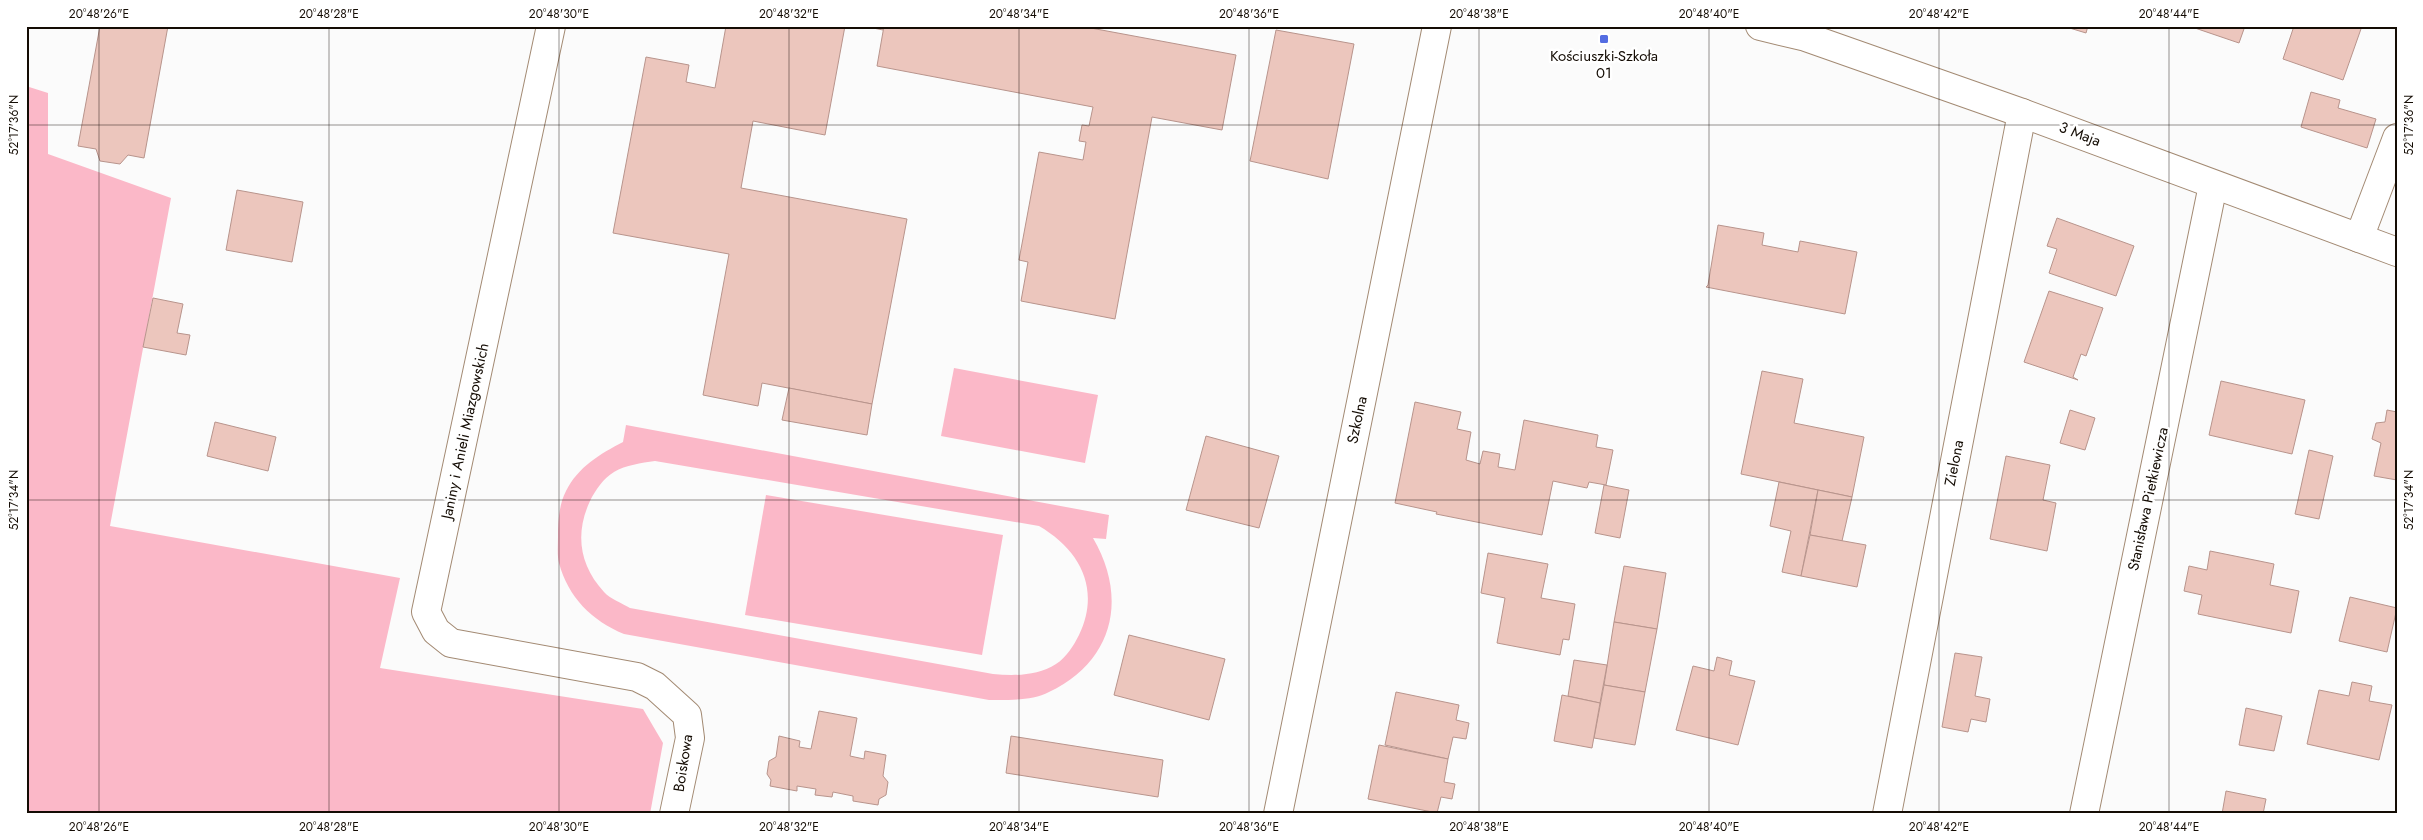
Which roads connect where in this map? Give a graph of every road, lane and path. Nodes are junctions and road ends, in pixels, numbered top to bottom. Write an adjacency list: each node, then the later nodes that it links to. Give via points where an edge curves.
1 (551, 26): 10 (street, Janiny i Anieli Miazgowskich, via 426,612 436,631 451,643)
2 (1437, 26): 12 (street, Szkolna)
3 (1760, 26): 4 (street, 3 Maja)
4 (1808, 32): 5 (street, 3 Maja)
5 (2022, 113): 7 (street, 3 Maja); 13 (street, Zielona)
6 (2397, 138): 8 (street)
7 (2212, 185): 8 (street, 3 Maja); 14 (street, Stanisława Pietkiewicza)
8 (2359, 238): 9 (street, 3 Maja)
9 (2397, 252)
10 (637, 677): 11 (street, Boiskowa, via 656,686 687,715 690,738)
11 (674, 814)
12 (1278, 814)
13 (1887, 814)
14 (2084, 814)

